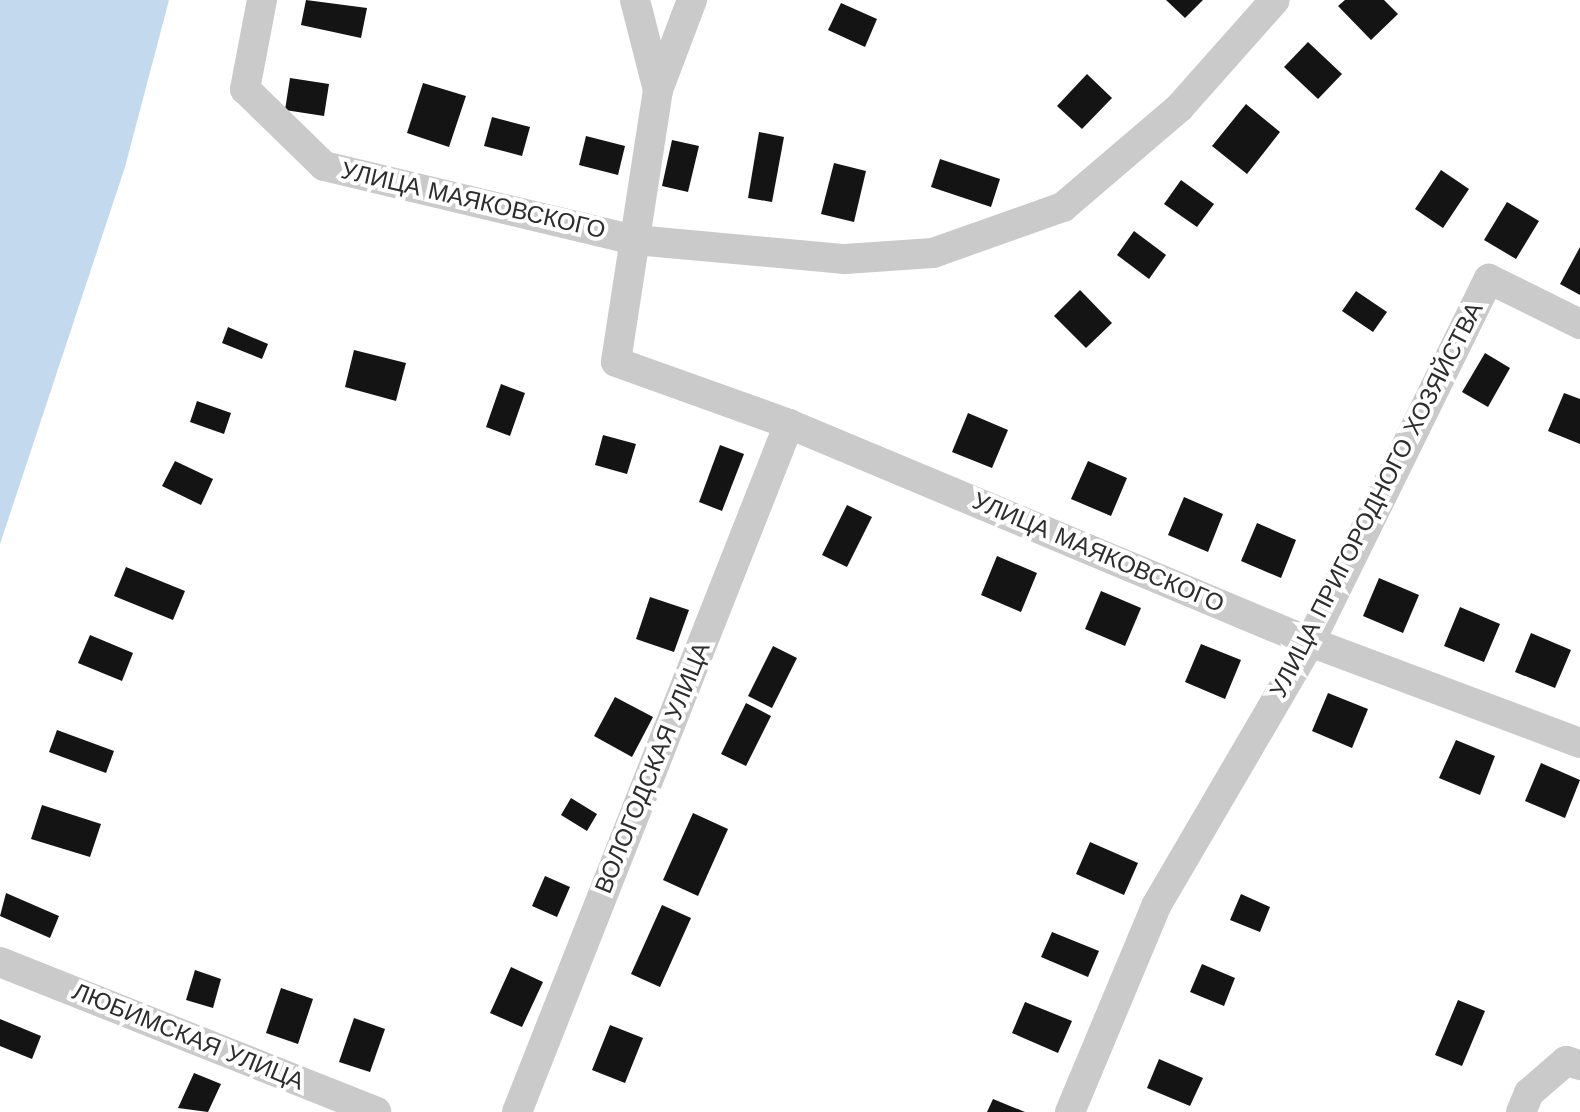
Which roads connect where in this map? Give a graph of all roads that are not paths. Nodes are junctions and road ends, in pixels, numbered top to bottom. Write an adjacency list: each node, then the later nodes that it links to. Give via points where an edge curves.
1 (262, 0): 6 (street, УЛИЦА МАЯКОВСКОГО, via 245,89 324,166)
2 (635, 0): 5 (street)
3 (692, 0): 5 (street)
4 (1275, 0): 6 (street, via 1179,108 1063,207 933,253 845,259)
5 (658, 90): 6 (street)
6 (635, 240): 8 (street, УЛИЦА МАЯКОВСКОГО, via 616,362)
7 (1580, 324): 9 (street, УЛИЦА ПРИГОРОДНОГО ХОЗЯЙСТВА, via 1489,279)
8 (789, 424): 9 (street, УЛИЦА МАЯКОВСКОГО); 14 (street, ВОЛОГОДСКАЯ УЛИЦА)
9 (1310, 642): 10 (street, УЛИЦА МАЯКОВСКОГО); 15 (street, УЛИЦА ПРИГОРОДНОГО ХОЗЯЙСТВА, via 1156,906)
10 (1580, 743)
11 (0, 962): 13 (street, ЛЮБИМСКАЯ УЛИЦА)
12 (1580, 1065): 16 (street, via 1566,1061 1529,1093)
13 (376, 1112)
14 (517, 1112)
15 (1070, 1112)
16 (1521, 1112)

